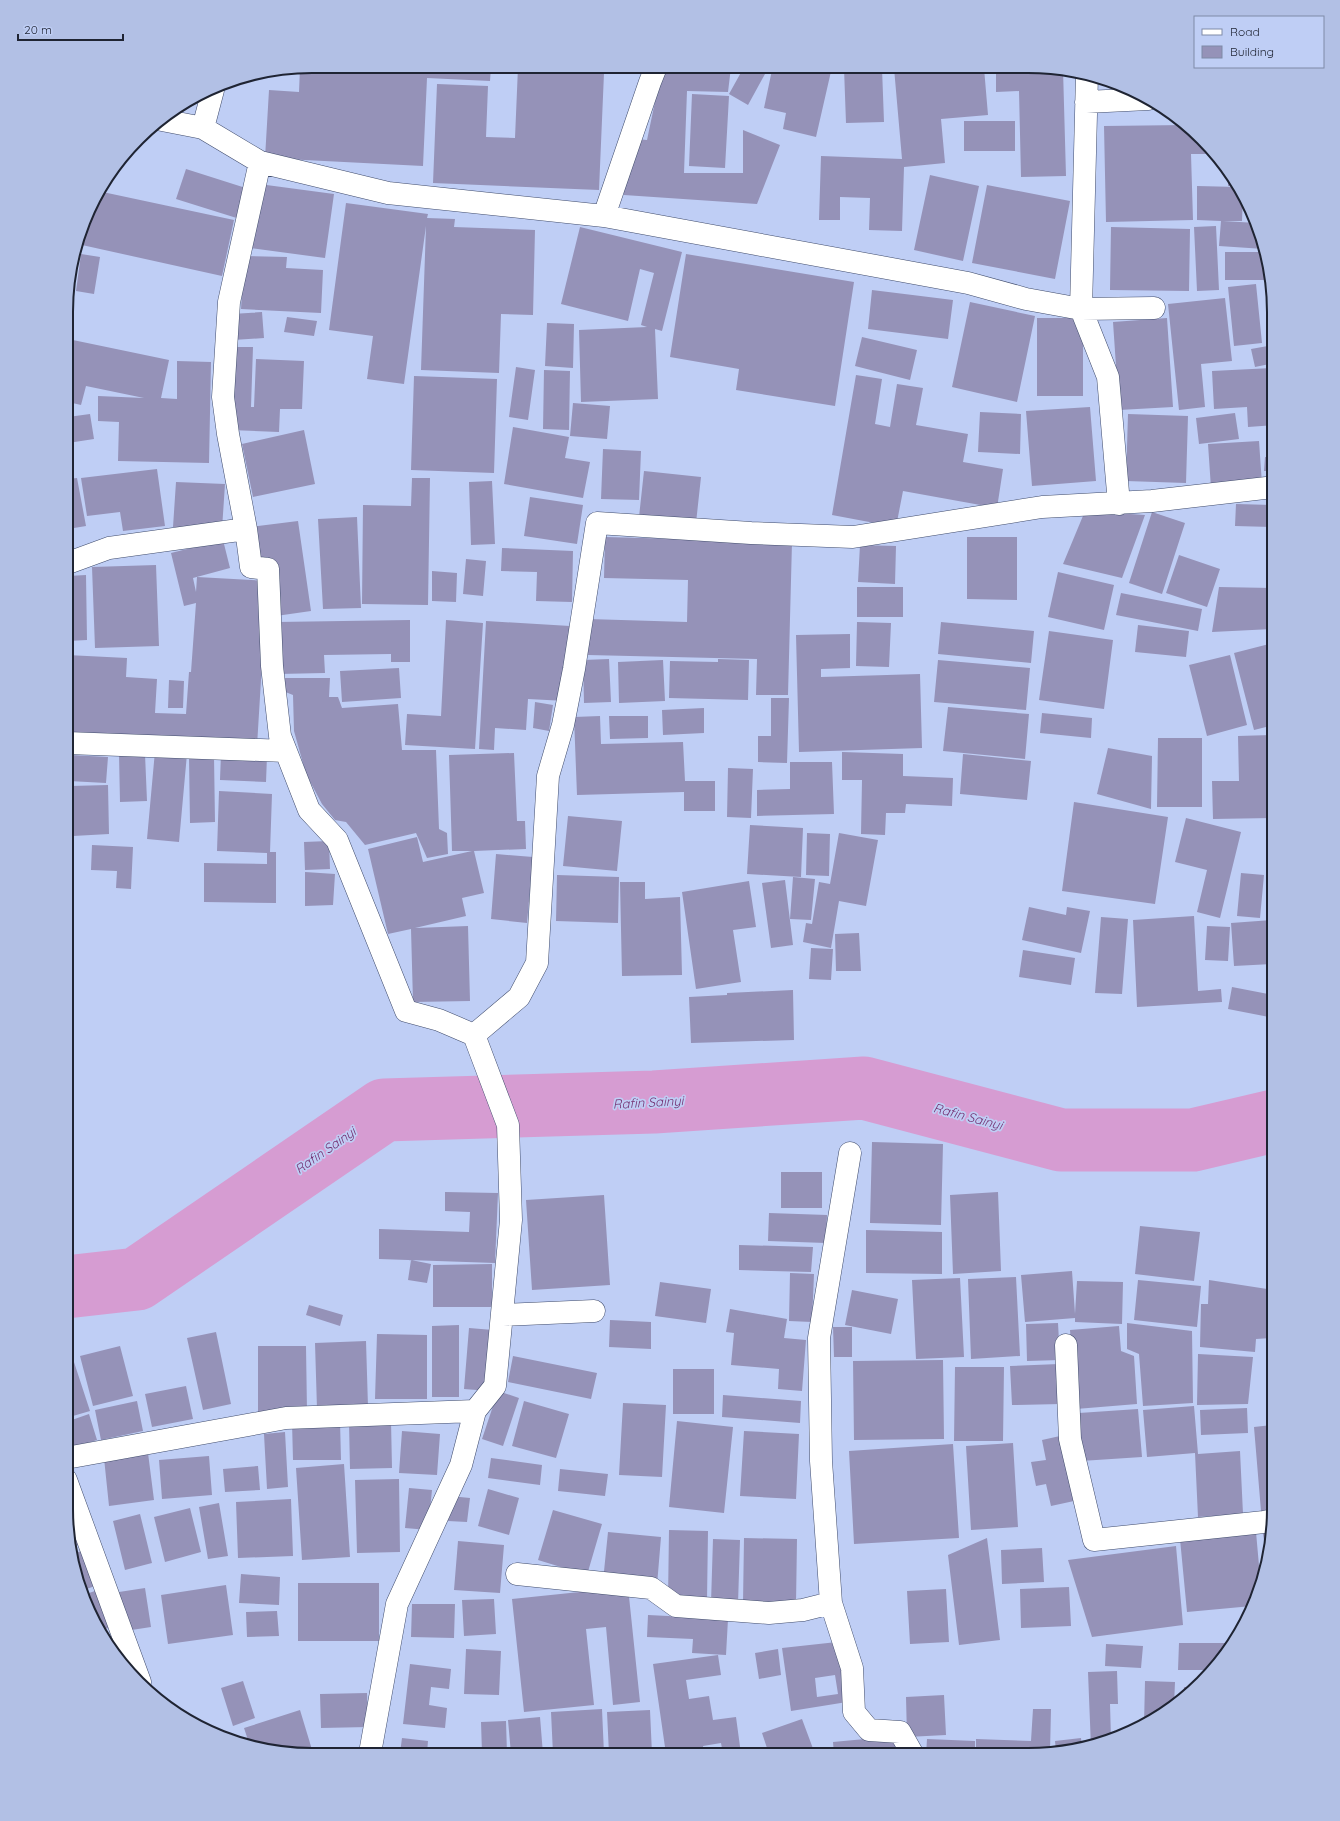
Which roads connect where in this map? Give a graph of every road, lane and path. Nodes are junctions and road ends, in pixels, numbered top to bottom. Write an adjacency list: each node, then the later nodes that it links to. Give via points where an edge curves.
1 (654, 73): 9 (street)
2 (1087, 80): 5 (street)
3 (211, 95): 7 (street)
4 (1137, 100): 5 (street)
5 (1086, 102): 11 (street)
6 (167, 121): 7 (street)
7 (202, 128): 8 (street)
8 (260, 162): 9 (street, via 388,193); 14 (street, via 229,302 224,397 228,434)
9 (604, 216): 11 (street, via 968,283 1026,300)
10 (1154, 308): 11 (street)
11 (1081, 309): 13 (street, via 1108,377)
12 (1267, 488): 13 (street)
13 (1119, 504): 18 (street, via 1042,507 853,537 597,523 574,669 563,725 548,776 537,963 519,997)
14 (246, 529): 15 (street, via 109,548); 17 (street, via 251,567 268,569 272,666 280,736)
15 (73, 561)
16 (73, 743): 17 (street)
17 (286, 751): 18 (street, via 309,810 337,840 406,1011 439,1020)
18 (474, 1035): 21 (street, via 508,1125 511,1220)
19 (850, 1153): 28 (street, via 819,1338 821,1461)
20 (594, 1311): 21 (street)
21 (503, 1315): 23 (street, via 495,1386)
22 (1066, 1345): 26 (street, via 1070,1439 1094,1540)
23 (476, 1411): 24 (street, via 286,1418); 30 (street, via 461,1465 397,1604)
24 (73, 1457)
25 (73, 1500): 29 (street)
26 (1266, 1522)
27 (517, 1574): 28 (street, via 651,1588 676,1606 769,1613 803,1610)
28 (831, 1603): 31 (street, via 852,1668 854,1712 869,1730 900,1732)
29 (131, 1666)
30 (371, 1748)
31 (909, 1748)

